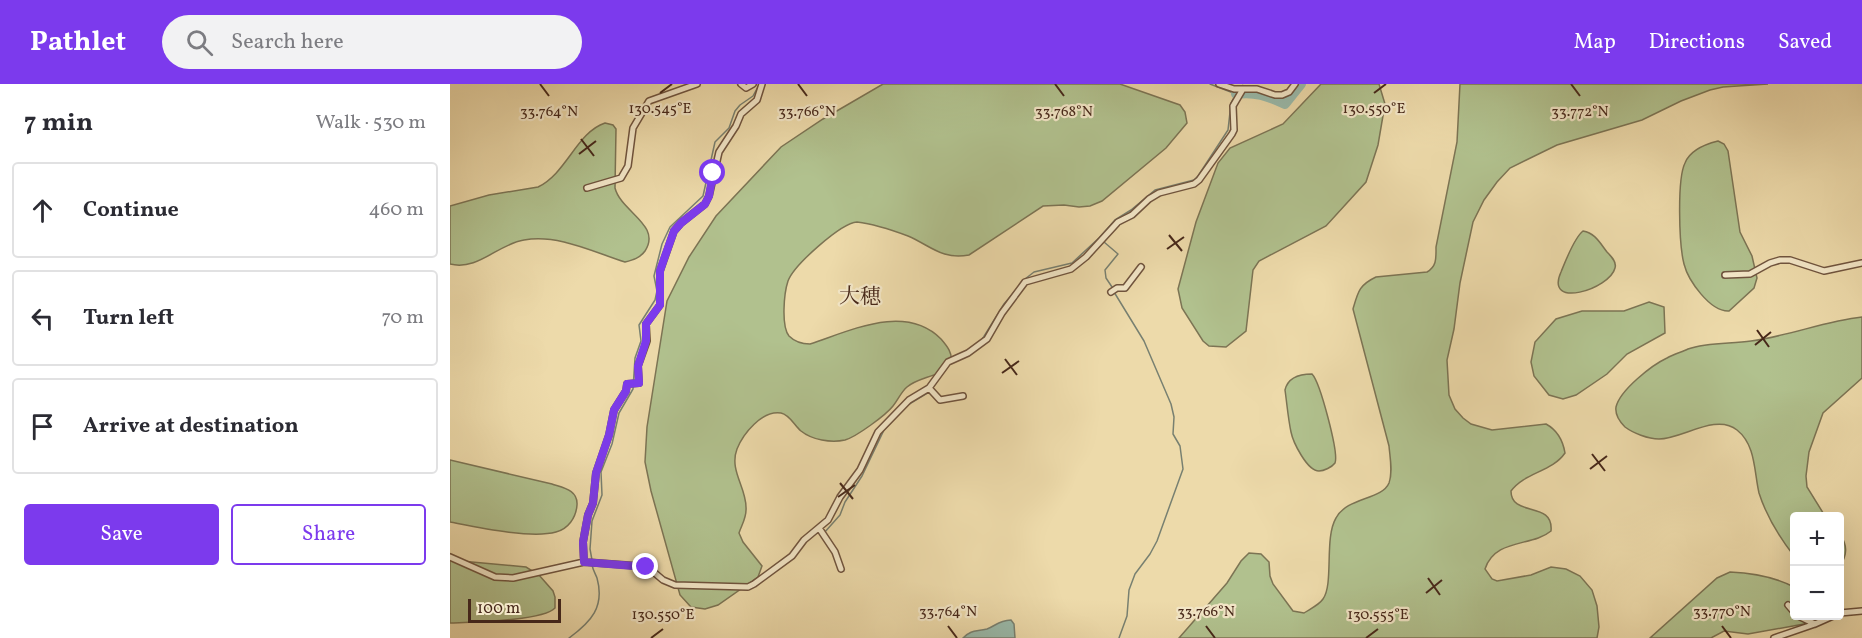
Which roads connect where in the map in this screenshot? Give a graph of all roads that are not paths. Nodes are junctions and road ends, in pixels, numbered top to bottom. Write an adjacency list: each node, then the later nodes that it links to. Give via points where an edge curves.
1 (697, 84): 8 (street, via 649,101 633,128 628,166 621,178)
2 (741, 84): 3 (street, via 746,88)
3 (753, 84)
4 (762, 84): 17 (street, via 757,100 741,114 719,152 705,204 674,231 660,271 660,305 646,324 639,383 627,384 614,410 596,473 583,542)
5 (1219, 84): 7 (street)
6 (1295, 84): 7 (street, via 1282,95)
7 (1243, 89): 13 (street, via 1233,106 1234,130 1199,180 1149,199 1118,222 1071,269 1026,282 987,339 948,362)
8 (587, 188)
9 (1862, 263): 11 (street, via 1824,271 1780,260 1750,274)
10 (1141, 267): 12 (street, via 1125,288)
11 (1725, 275)
12 (1111, 292)
13 (929, 388): 14 (street, via 940,400); 15 (street, via 909,400 878,432 860,470)
14 (963, 396)
15 (819, 528): 17 (street, via 788,560 748,587 675,585 639,566); 18 (street)
16 (450, 557): 17 (street, via 495,577 513,578)
17 (584, 562)
18 (841, 569)
19 (1788, 605): 20 (street)
20 (1790, 607)
21 (1862, 611): 22 (street)
22 (1844, 613)
23 (1810, 620): 25 (street)
24 (1823, 620): 25 (street)
25 (1815, 624): 26 (street)
26 (1774, 638)

